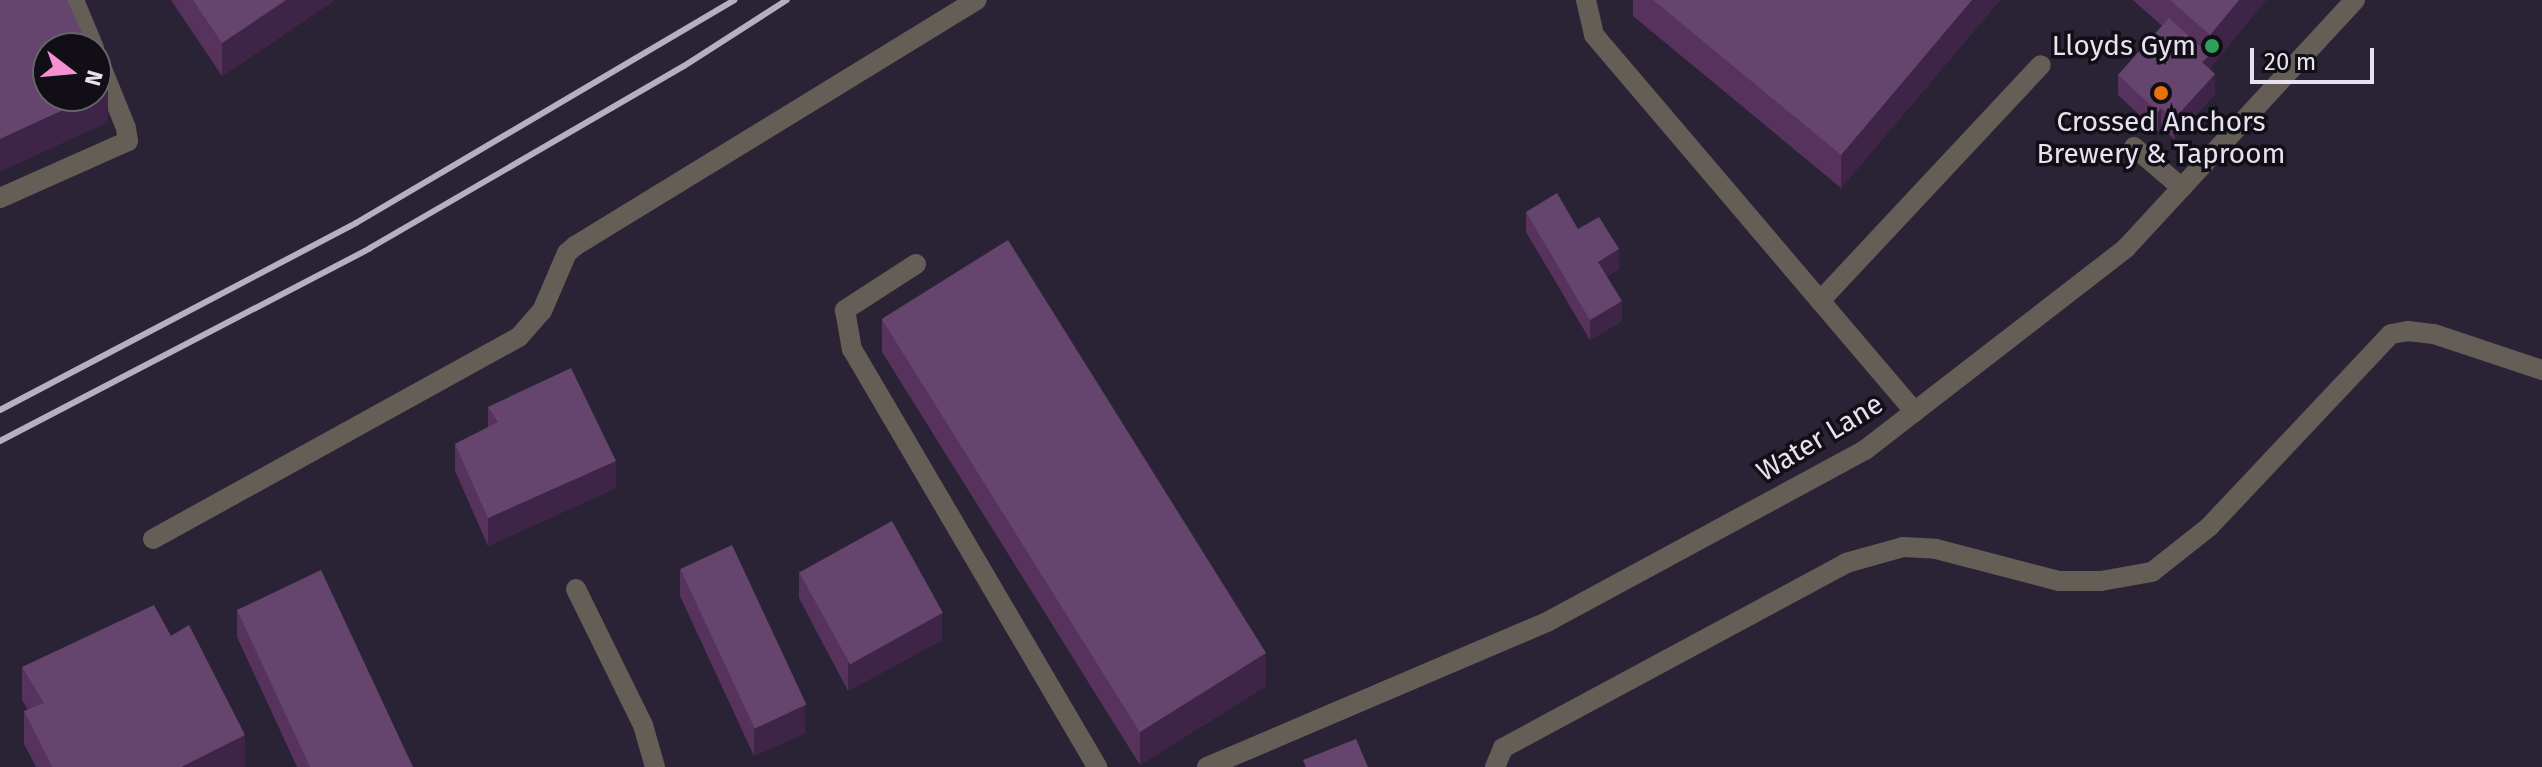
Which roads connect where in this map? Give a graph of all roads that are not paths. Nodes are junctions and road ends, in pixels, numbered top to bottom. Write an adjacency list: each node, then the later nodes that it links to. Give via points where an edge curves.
1 (74, 0): 5 (street)
2 (977, 0): 15 (street, via 575,246 542,311 519,337)
3 (1586, 0): 12 (street, via 1594,35)
4 (2355, 0): 9 (street, Water Lane)
5 (87, 32)
6 (2041, 65): 12 (street)
7 (112, 93): 10 (street, via 128,141)
8 (2134, 147): 9 (street)
9 (2182, 188): 14 (street, Water Lane, via 2126,248)
10 (0, 198)
11 (916, 264): 19 (street, via 845,310 852,349)
12 (1820, 301): 14 (street)
13 (2542, 370): 21 (street, via 2434,334 2391,334 2209,527 2152,572 2101,581 2059,581 1936,549 1903,547 1846,563 1503,748)
14 (1915, 412): 17 (street, Water Lane, via 1865,450 1547,622)
15 (153, 539)
16 (576, 589): 18 (street, via 643,725)
17 (1254, 758): 20 (street, Water Lane)
18 (655, 767)
19 (1097, 767)
20 (1207, 767)
21 (1495, 767)

